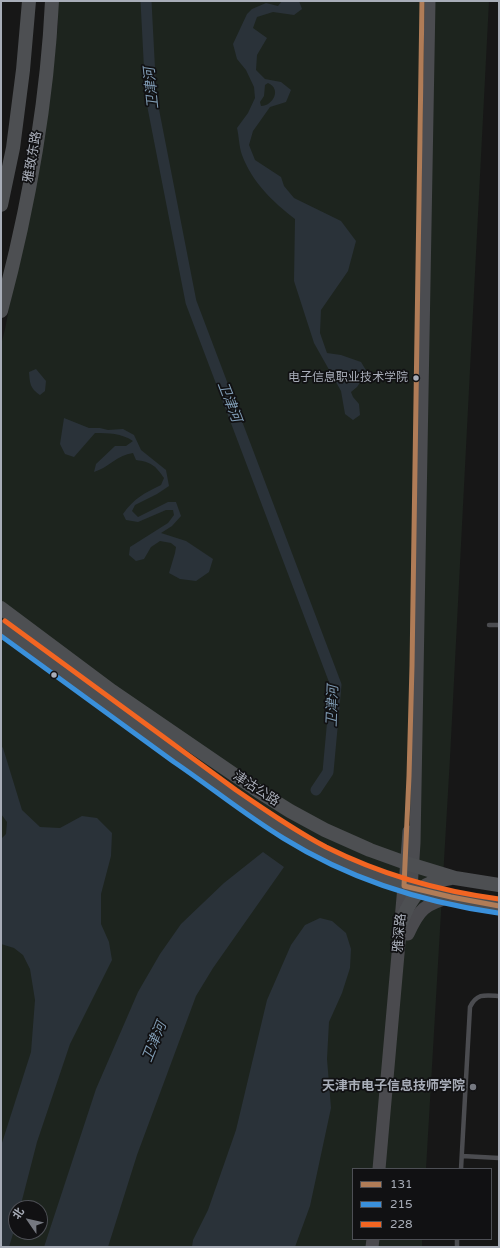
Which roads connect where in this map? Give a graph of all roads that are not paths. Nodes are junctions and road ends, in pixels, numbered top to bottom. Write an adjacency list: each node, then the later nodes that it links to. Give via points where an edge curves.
1 (29, 1): 5 (main road, 雅致东路, via 13,148)
2 (52, 1): 6 (main road, 雅致东路, via 42,109 21,226)
3 (422, 1): 11 (street, via 408,841)
4 (430, 1): 11 (street)
5 (1, 205)
6 (1, 311)
7 (1, 608): 11 (main road, 津沽公路, via 112,691 284,807 325,830)
8 (490, 625): 9 (lane)
9 (499, 625)
10 (1, 628): 14 (main road, 津沽公路, via 280,828 322,853)
11 (410, 865): 12 (main road, 津沽公路); 14 (street)
12 (455, 878): 13 (main road, 津沽公路); 14 (main road, via 432,882)
13 (499, 885)
14 (412, 892): 15 (main road, 津沽公路); 17 (main road)
15 (451, 898): 16 (main road, 津沽公路); 17 (main road, via 429,904)
16 (499, 906)
17 (405, 928): 21 (main road, 雅深路); 22 (main road, 雅深路)
18 (499, 996): 19 (lane, via 482,995 473,1000 470,1007)
19 (462, 1156): 20 (lane); 23 (lane)
20 (499, 1158)
21 (379, 1168)
22 (387, 1168)
23 (461, 1168)

